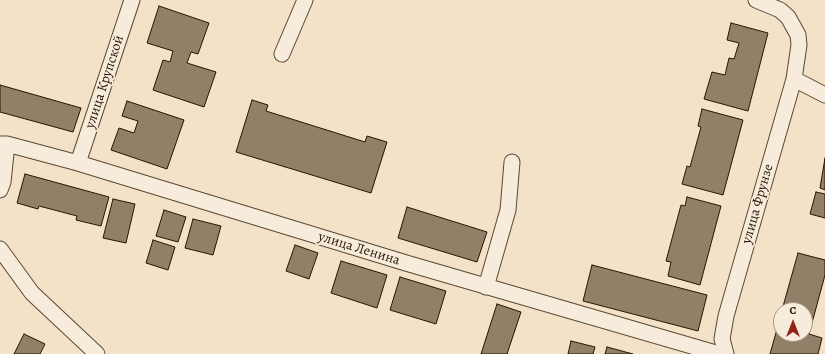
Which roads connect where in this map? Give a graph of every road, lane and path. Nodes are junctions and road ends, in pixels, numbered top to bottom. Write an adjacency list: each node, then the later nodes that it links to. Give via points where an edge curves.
1 (132, 0): 9 (street, улица Крупской)
2 (305, 0): 4 (street)
3 (756, 0): 5 (street, улица Фрунзе, via 776,8 788,17 798,35)
4 (282, 54)
5 (794, 79): 6 (street); 15 (street, улица Фрунзе, via 726,316 722,339)
6 (825, 95)
7 (4, 144): 9 (street, улица Ленина); 10 (street, via 3,182)
8 (512, 162): 12 (street, via 508,210)
9 (78, 163): 12 (street, улица Ленина)
10 (0, 190)
11 (0, 250): 13 (street, via 32,294)
12 (486, 286): 14 (street, улица Ленина)
13 (97, 354)
14 (719, 354)
15 (726, 354)

